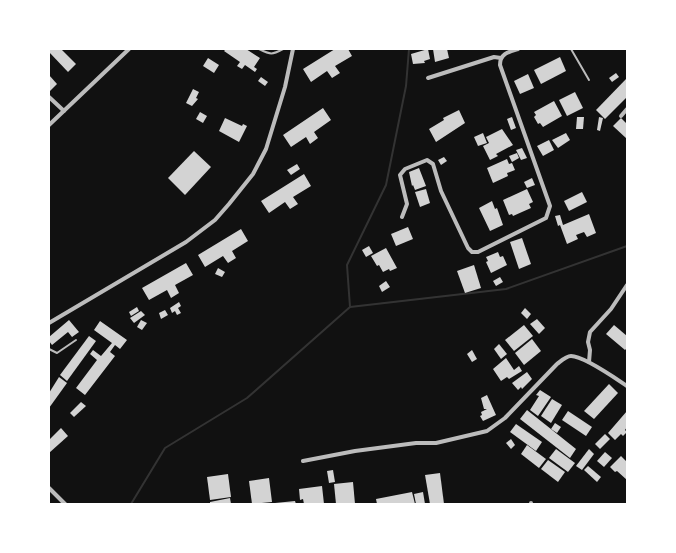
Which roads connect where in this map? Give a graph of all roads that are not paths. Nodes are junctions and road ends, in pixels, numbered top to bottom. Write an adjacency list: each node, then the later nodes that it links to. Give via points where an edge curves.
1 (128, 49): 12 (street)
2 (259, 49): 3 (lane, via 272,55)
3 (283, 49)
4 (292, 49): 17 (street, via 285,87 266,149 253,174 215,220 186,242)
5 (518, 49): 7 (street)
6 (571, 49): 9 (lane)
7 (501, 58): 8 (street, via 494,57); 15 (street, via 500,68 550,206 548,216 478,252 472,252 441,191 433,164 427,160 405,169 400,175 407,204)
8 (428, 78)
9 (589, 80)
10 (49, 97): 12 (street)
11 (627, 109): 13 (street)
12 (64, 111): 14 (street)
13 (621, 116)
14 (49, 125)
15 (402, 217)
16 (627, 285): 20 (street, via 590,332)
17 (49, 323)
18 (76, 340): 19 (lane, via 57,353)
19 (49, 349)
20 (589, 362): 21 (street); 22 (street, via 567,357 506,418 487,431 436,443 416,443)
21 (627, 386)
22 (303, 460)
23 (49, 488): 24 (street)
24 (65, 504)

